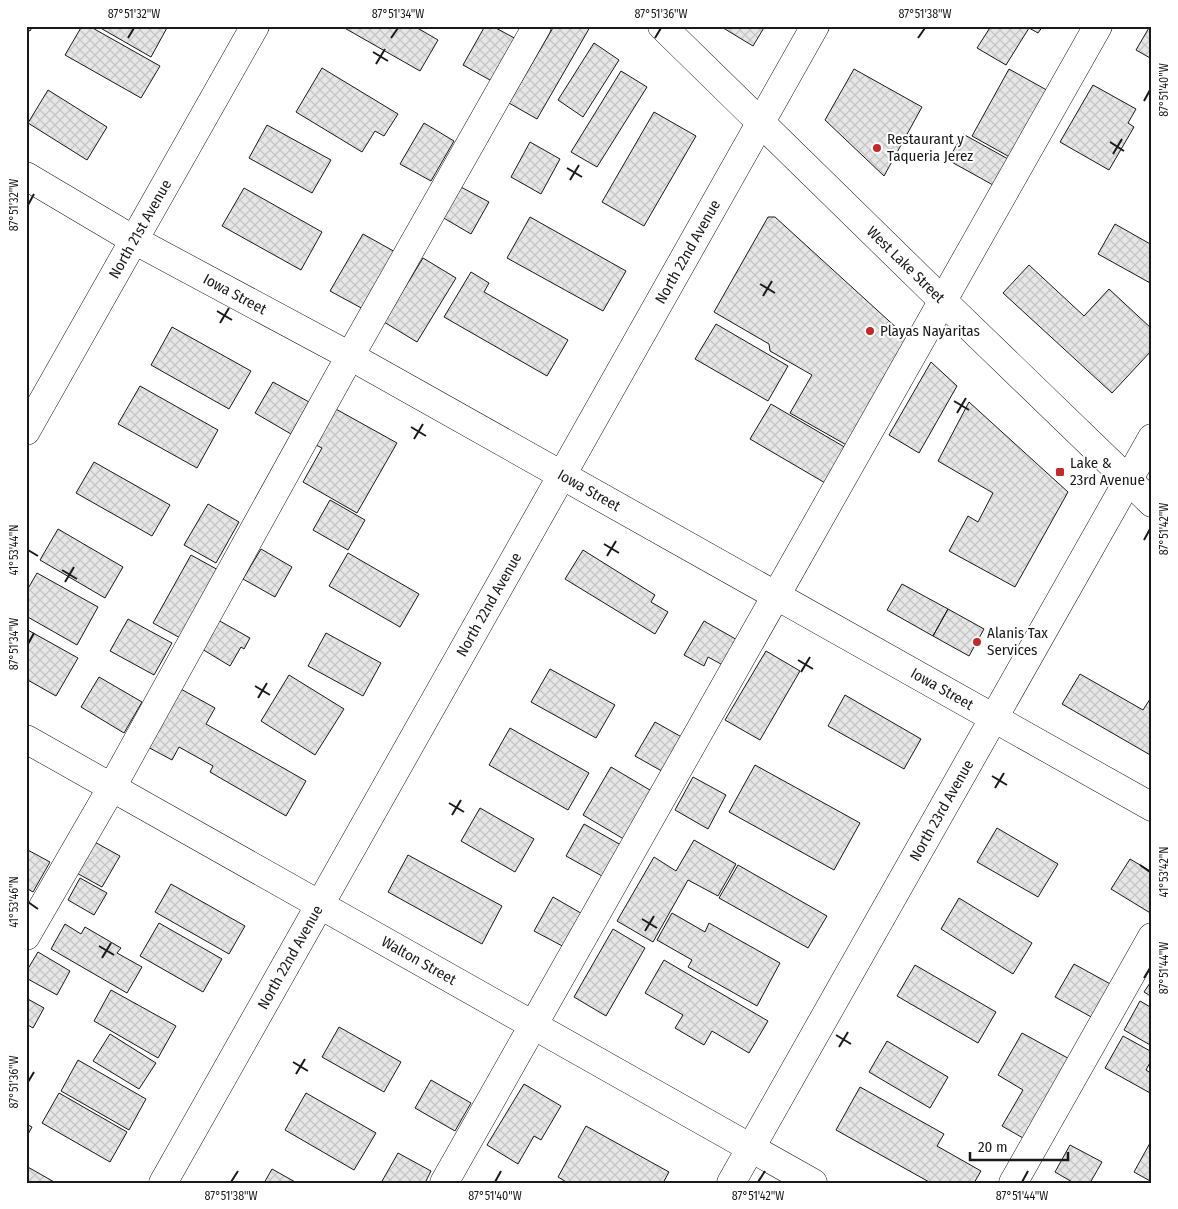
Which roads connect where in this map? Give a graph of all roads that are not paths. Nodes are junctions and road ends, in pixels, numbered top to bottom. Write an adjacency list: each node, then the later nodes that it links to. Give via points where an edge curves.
1 (254, 26): 8 (street, North 21st Avenue)
2 (537, 26): 10 (street)
3 (662, 26): 6 (street, West Lake Street)
4 (815, 26): 6 (street, North 22nd Avenue)
5 (1098, 26): 9 (street)
6 (761, 123): 9 (street, West Lake Street); 13 (street, North 22nd Avenue)
7 (26, 176): 8 (street, Iowa Street)
8 (134, 240): 10 (street, Iowa Street); 11 (street, North 21st Avenue)
9 (943, 301): 14 (street, West Lake Street); 16 (street)
10 (350, 356): 13 (street, Iowa Street); 19 (street)
11 (26, 431)
12 (1152, 438): 14 (street, North 23rd Avenue)
13 (562, 476): 16 (street, Iowa Street); 21 (street, North 22nd Avenue)
14 (1128, 480): 15 (street, West Lake Street); 17 (street, North 23rd Avenue)
15 (1152, 503)
16 (776, 596): 17 (street, Iowa Street); 24 (street)
17 (993, 718): 20 (street, Iowa Street); 25 (street, North 23rd Avenue)
18 (26, 739): 19 (street, Walton Street)
19 (112, 787): 21 (street, Walton Street); 22 (street)
20 (1152, 807)
21 (320, 905): 24 (street, Walton Street); 26 (street, North 22nd Avenue)
22 (26, 936)
23 (1152, 937): 30 (street)
24 (533, 1025): 25 (street, Walton Street); 27 (street)
25 (750, 1148): 28 (street, North 23rd Avenue); 29 (street, Walton Street)
26 (163, 1183)
27 (444, 1183)
28 (731, 1183)
29 (813, 1183)
30 (1013, 1183)

